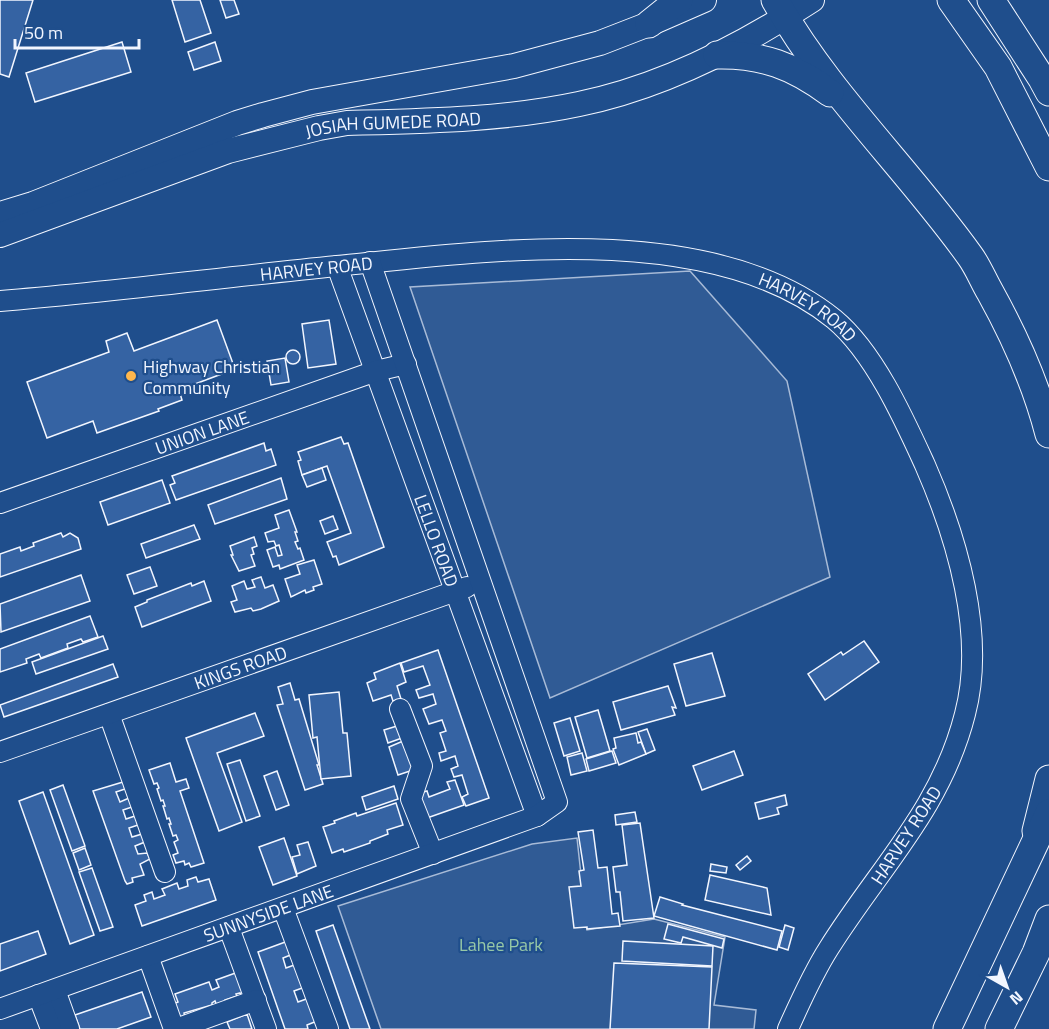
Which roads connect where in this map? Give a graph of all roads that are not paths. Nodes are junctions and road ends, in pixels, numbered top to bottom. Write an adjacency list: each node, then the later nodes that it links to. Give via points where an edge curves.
1 (679, 0): 7 (highway)
2 (704, 0): 7 (main road, JOSIAH GUMEDE ROAD)
3 (812, 0): 6 (main road, JOSIAH GUMEDE ROAD)
4 (951, 0): 11 (highway, via 998,67)
5 (991, 0): 9 (highway)
6 (780, 9): 8 (main road, JOSIAH GUMEDE ROAD); 10 (highway)
7 (649, 24): 12 (main road, JOSIAH GUMEDE ROAD, via 600,43 514,66 312,102 263,115)
8 (717, 54): 10 (highway, via 759,57 806,75); 13 (main road, JOSIAH GUMEDE ROAD, via 660,79 580,104 522,114 347,123 319,128 228,151)
9 (1049, 92)
10 (864, 125): 19 (highway, via 972,258 1010,327 1041,401)
11 (1049, 167)
12 (0, 214)
13 (0, 235)
14 (370, 262): 15 (street, HARVEY ROAD); 17 (street, LELLO ROAD); 47 (street, HARVEY ROAD, via 551,249 655,253 714,264 765,280 835,320 868,359 907,425 950,529 964,579 972,657 967,709 931,800 828,949)
15 (337, 266): 16 (street, HARVEY ROAD); 18 (street, LELLO ROAD)
16 (0, 301)
17 (406, 364): 18 (street, UNION LANE); 21 (street, LELLO ROAD)
18 (376, 371): 20 (street, UNION LANE); 22 (street, LELLO ROAD)
19 (1049, 434)
20 (0, 502)
21 (481, 581): 22 (street, KINGS ROAD); 27 (street, LELLO ROAD)
22 (455, 591): 24 (street, KINGS ROAD); 29 (street, LELLO ROAD)
23 (400, 709): 31 (street, via 422,766 411,798 413,807)
24 (109, 714): 25 (street, KINGS ROAD); 32 (street)
25 (0, 752)
26 (1049, 778): 30 (highway)
27 (557, 802): 29 (street, SUNNYSIDE LANE)
28 (1049, 813): 30 (highway)
29 (537, 816): 31 (street, SUNNYSIDE LANE)
30 (1033, 847): 48 (highway)
31 (433, 855): 33 (street, SUNNYSIDE LANE)
32 (165, 872)
33 (283, 908): 36 (street, SUNNYSIDE LANE); 46 (street)
34 (1049, 919): 37 (highway)
35 (1049, 926): 37 (highway)
36 (229, 928): 38 (street, SUNNYSIDE LANE); 40 (street)
37 (1036, 953): 49 (highway)
38 (148, 956): 39 (street, SUNNYSIDE LANE); 44 (street)
39 (46, 992): 41 (street, SUNNYSIDE LANE); 42 (street); 43 (street)
40 (256, 1000): 44 (street); 45 (street)
41 (0, 1009)
42 (51, 1029)
43 (69, 1029)
44 (175, 1029)
45 (266, 1029)
46 (328, 1029)
47 (788, 1029)
48 (947, 1029)
49 (999, 1029)

